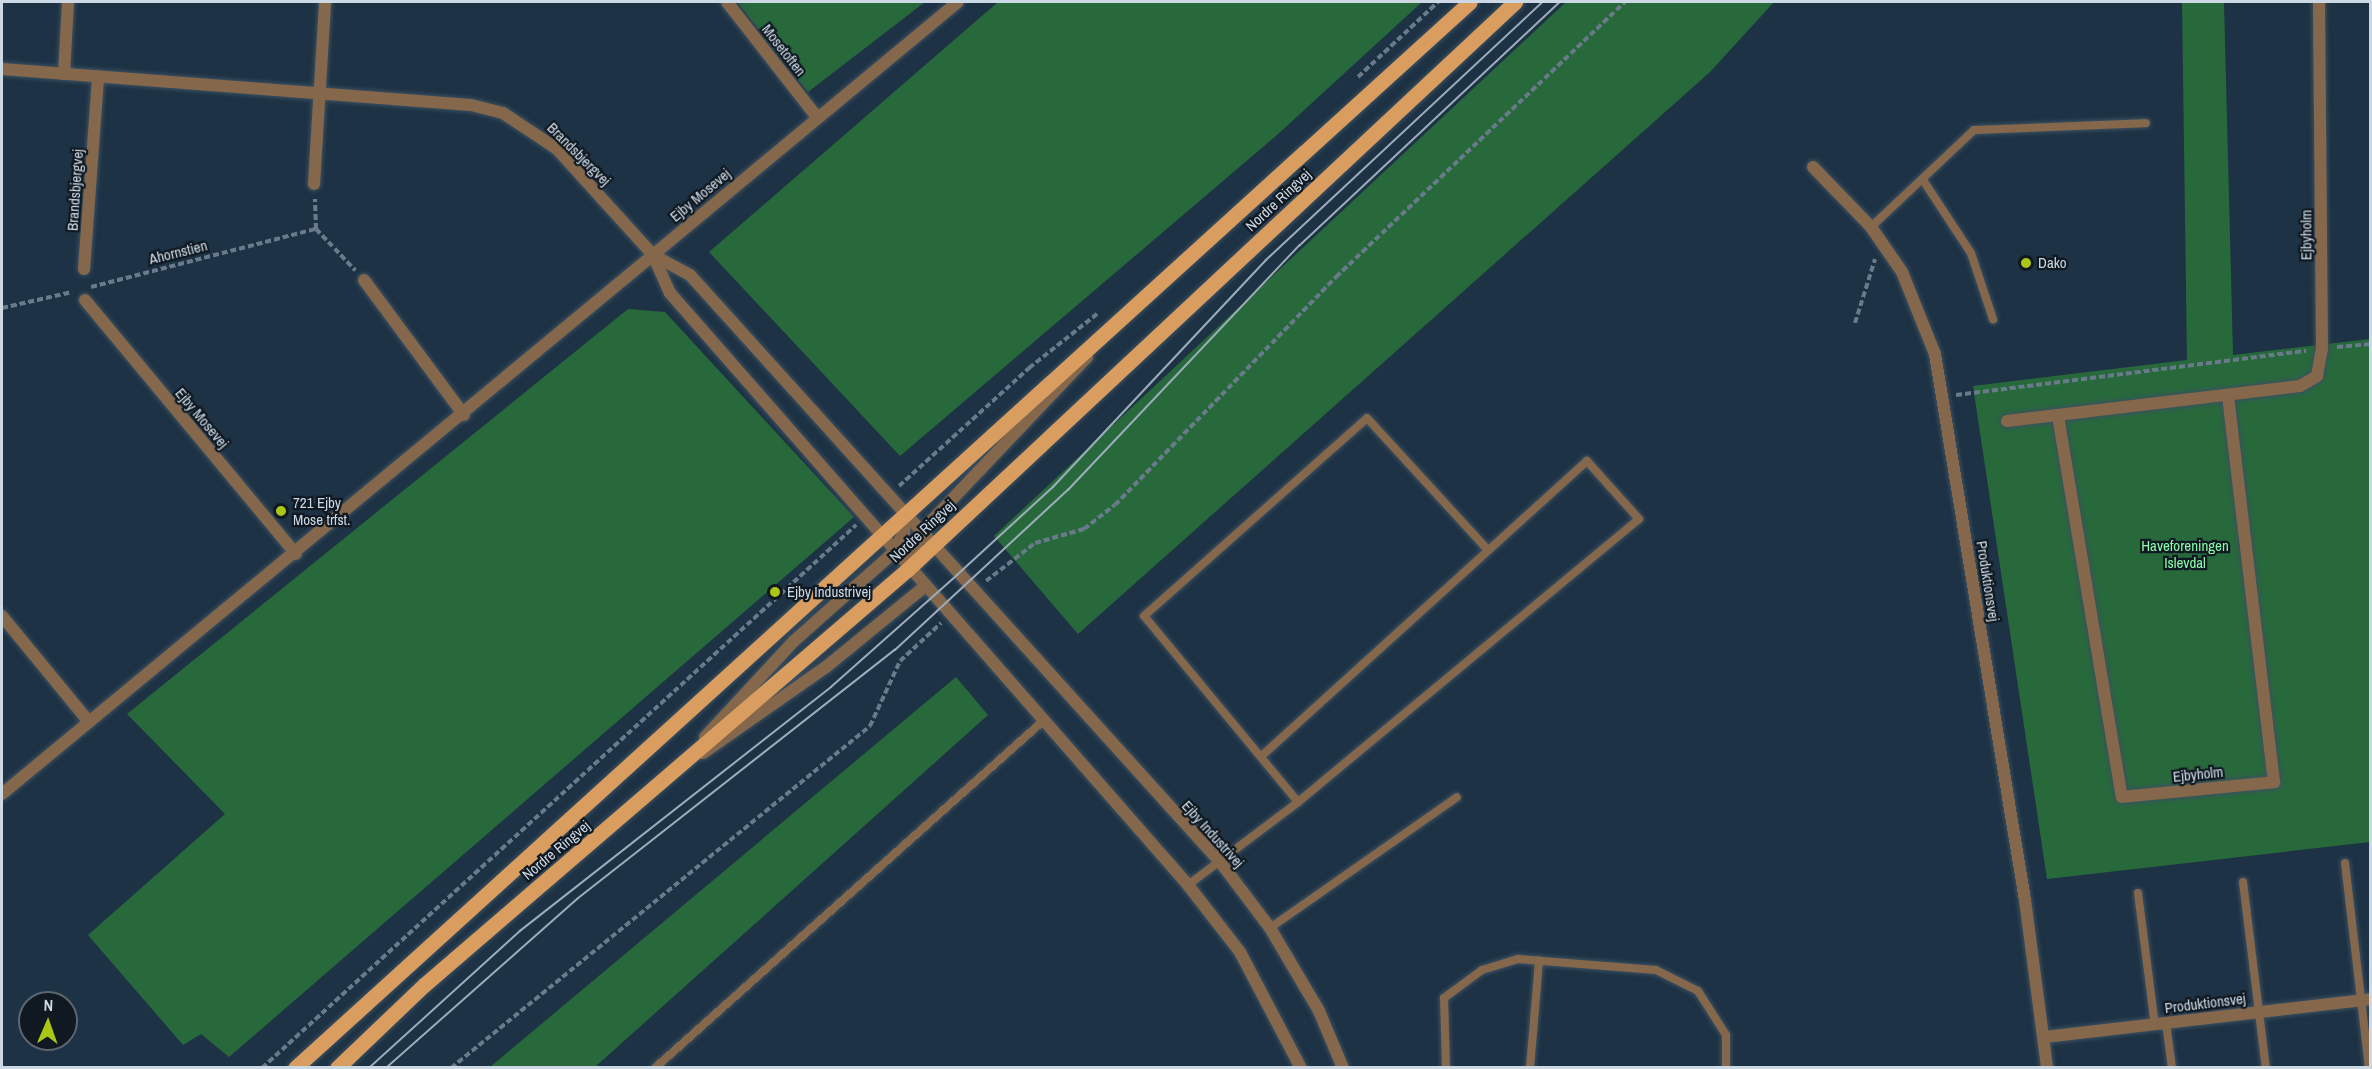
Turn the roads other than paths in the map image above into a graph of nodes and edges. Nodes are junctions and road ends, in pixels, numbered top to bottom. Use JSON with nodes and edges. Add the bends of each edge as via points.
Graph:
{"nodes":[{"id":1,"x":68,"y":2,"type":"edge"},
{"id":2,"x":325,"y":2,"type":"edge"},
{"id":3,"x":727,"y":2,"type":"edge"},
{"id":4,"x":957,"y":2,"type":"edge"},
{"id":5,"x":1470,"y":2,"type":"edge"},
{"id":6,"x":1515,"y":2,"type":"edge"},
{"id":7,"x":2319,"y":2,"type":"edge"},
{"id":8,"x":2,"y":69,"type":"edge"},
{"id":9,"x":64,"y":74,"type":"junction"},
{"id":10,"x":98,"y":77,"type":"junction"},
{"id":11,"x":320,"y":94,"type":"junction"},
{"id":12,"x":817,"y":117,"type":"junction"},
{"id":13,"x":2146,"y":123,"type":"dead end"},
{"id":14,"x":1813,"y":167,"type":"dead end"},
{"id":15,"x":1923,"y":180,"type":"junction"},
{"id":16,"x":314,"y":184,"type":"road end"},
{"id":17,"x":1871,"y":227,"type":"junction"},
{"id":18,"x":653,"y":255,"type":"junction"},
{"id":19,"x":84,"y":270,"type":"dead end"},
{"id":20,"x":364,"y":280,"type":"road end"},
{"id":21,"x":86,"y":294,"type":"road end"},
{"id":22,"x":1122,"y":318,"type":"junction"},
{"id":23,"x":1993,"y":319,"type":"dead end"},
{"id":24,"x":2229,"y":396,"type":"junction"},
{"id":25,"x":464,"y":414,"type":"junction"},
{"id":26,"x":2058,"y":416,"type":"junction"},
{"id":27,"x":2007,"y":421,"type":"dead end"},
{"id":28,"x":906,"y":512,"type":"junction"},
{"id":29,"x":878,"y":536,"type":"junction"},
{"id":30,"x":927,"y":537,"type":"junction"},
{"id":31,"x":1488,"y":550,"type":"junction"},
{"id":32,"x":893,"y":552,"type":"junction"},
{"id":33,"x":296,"y":554,"type":"junction"},
{"id":34,"x":908,"y":569,"type":"junction"},
{"id":35,"x":924,"y":587,"type":"junction"},
{"id":36,"x":2,"y":616,"type":"edge"},
{"id":37,"x":1042,"y":721,"type":"junction"},
{"id":38,"x":89,"y":722,"type":"junction"},
{"id":39,"x":1262,"y":756,"type":"junction"},
{"id":40,"x":678,"y":770,"type":"junction"},
{"id":41,"x":2,"y":794,"type":"edge"},
{"id":42,"x":1457,"y":796,"type":"dead end"},
{"id":43,"x":1298,"y":802,"type":"junction"},
{"id":44,"x":1221,"y":863,"type":"junction"},
{"id":45,"x":2345,"y":863,"type":"dead end"},
{"id":46,"x":2243,"y":882,"type":"dead end"},
{"id":47,"x":1188,"y":885,"type":"junction"},
{"id":48,"x":2138,"y":893,"type":"dead end"},
{"id":49,"x":1270,"y":928,"type":"junction"},
{"id":50,"x":1539,"y":960,"type":"junction"},
{"id":51,"x":2366,"y":1000,"type":"edge"},
{"id":52,"x":2259,"y":1012,"type":"junction"},
{"id":53,"x":2160,"y":1024,"type":"junction"},
{"id":54,"x":2044,"y":1037,"type":"junction"},
{"id":55,"x":295,"y":1068,"type":"edge"},
{"id":56,"x":337,"y":1068,"type":"edge"},
{"id":57,"x":655,"y":1068,"type":"edge"},
{"id":58,"x":1301,"y":1068,"type":"edge"},
{"id":59,"x":1343,"y":1068,"type":"edge"},
{"id":60,"x":1446,"y":1068,"type":"edge"},
{"id":61,"x":1530,"y":1068,"type":"edge"},
{"id":62,"x":1726,"y":1068,"type":"edge"},
{"id":63,"x":2047,"y":1068,"type":"edge"},
{"id":64,"x":2172,"y":1068,"type":"edge"},
{"id":65,"x":2266,"y":1068,"type":"edge"},
{"id":66,"x":2369,"y":1068,"type":"edge"}],
"edges":[{"from":1,"to":9,"type":"street"},
{"from":2,"to":11,"type":"street"},
{"from":3,"to":12,"type":"street","name":"Mosetoften"},
{"from":4,"to":12,"type":"street","name":"Ejby Mosevej"},
{"from":5,"to":22,"type":"main road","name":"Nordre Ringvej"},
{"from":6,"to":30,"type":"main road","name":"Nordre Ringvej"},
{"from":7,"to":24,"type":"street","name":"Ejbyholm","via":[[2322,349],[2317,376],[2300,386]]},
{"from":8,"to":9,"type":"street","name":"Brandsbjergvej"},
{"from":9,"to":10,"type":"street","name":"Brandsbjergvej"},
{"from":10,"to":11,"type":"street","name":"Brandsbjergvej"},
{"from":10,"to":19,"type":"street","name":"Brandsbjergvej"},
{"from":11,"to":16,"type":"street"},
{"from":11,"to":18,"type":"street","name":"Brandsbjergvej","via":[[471,105],[503,113],[557,149]]},
{"from":12,"to":18,"type":"street","name":"Ejby Mosevej"},
{"from":13,"to":15,"type":"lane","via":[[1974,129]]},
{"from":14,"to":17,"type":"street","name":"Produktionsvej"},
{"from":15,"to":17,"type":"lane"},
{"from":15,"to":23,"type":"lane","via":[[1971,254]]},
{"from":17,"to":54,"type":"street","name":"Produktionsvej","via":[[1922,315],[1944,397]]},
{"from":18,"to":25,"type":"street","name":"Ejby Mosevej"},
{"from":18,"to":28,"type":"street","name":"Brandsbjergvej","via":[[690,275]]},
{"from":18,"to":29,"type":"street","name":"Brandsbjergvej","via":[[670,293],[866,516]]},
{"from":20,"to":25,"type":"street"},
{"from":21,"to":33,"type":"street","name":"Ejby Mosevej"},
{"from":22,"to":28,"type":"main road","name":"Nordre Ringvej"},
{"from":22,"to":30,"type":"street"},
{"from":24,"to":26,"type":"street","name":"Ejbyholm"},
{"from":24,"to":26,"type":"street","name":"Ejbyholm","via":[[2274,782],[2122,797]]},
{"from":25,"to":33,"type":"street","name":"Ejby Mosevej"},
{"from":26,"to":27,"type":"street","name":"Ejbyholm"},
{"from":28,"to":29,"type":"main road","name":"Nordre Ringvej"},
{"from":28,"to":30,"type":"street","name":"Ejby Industrivej"},
{"from":28,"to":32,"type":"street","via":[[904,532]]},
{"from":29,"to":32,"type":"street"},
{"from":29,"to":55,"type":"main road","name":"Nordre Ringvej"},
{"from":30,"to":34,"type":"main road","name":"Nordre Ringvej"},
{"from":30,"to":44,"type":"street","name":"Ejby Industrivej","via":[[973,594]]},
{"from":31,"to":39,"type":"lane"},
{"from":31,"to":39,"type":"lane","via":[[1367,418],[1144,616]]},
{"from":31,"to":43,"type":"lane","via":[[1587,461],[1639,519]]},
{"from":32,"to":34,"type":"street"},
{"from":32,"to":40,"type":"street","via":[[779,656]]},
{"from":33,"to":38,"type":"street","name":"Ejby Mosevej"},
{"from":34,"to":35,"type":"street"},
{"from":34,"to":40,"type":"main road","name":"Nordre Ringvej"},
{"from":35,"to":37,"type":"street"},
{"from":35,"to":40,"type":"street","via":[[826,667]]},
{"from":36,"to":38,"type":"street"},
{"from":37,"to":47,"type":"street"},
{"from":37,"to":57,"type":"lane"},
{"from":38,"to":41,"type":"street","name":"Ejby Mosevej"},
{"from":39,"to":43,"type":"lane"},
{"from":40,"to":56,"type":"main road","name":"Nordre Ringvej","via":[[424,985]]},
{"from":42,"to":49,"type":"lane"},
{"from":43,"to":44,"type":"lane"},
{"from":44,"to":47,"type":"lane"},
{"from":44,"to":49,"type":"street","name":"Ejby Industrivej"},
{"from":45,"to":51,"type":"lane"},
{"from":46,"to":52,"type":"lane"},
{"from":47,"to":58,"type":"street","via":[[1240,952]]},
{"from":48,"to":53,"type":"lane"},
{"from":49,"to":59,"type":"street","name":"Ejby Industrivej","via":[[1319,1011]]},
{"from":50,"to":60,"type":"lane","via":[[1518,958],[1482,970],[1444,998]]},
{"from":50,"to":61,"type":"lane"},
{"from":50,"to":62,"type":"lane","via":[[1656,970],[1698,991],[1726,1035]]},
{"from":51,"to":52,"type":"street","name":"Produktionsvej"},
{"from":51,"to":66,"type":"lane"},
{"from":52,"to":53,"type":"street","name":"Produktionsvej"},
{"from":52,"to":65,"type":"lane"},
{"from":53,"to":54,"type":"street","name":"Produktionsvej"},
{"from":53,"to":64,"type":"lane"},
{"from":54,"to":63,"type":"street","name":"Produktionsvej"}]}
